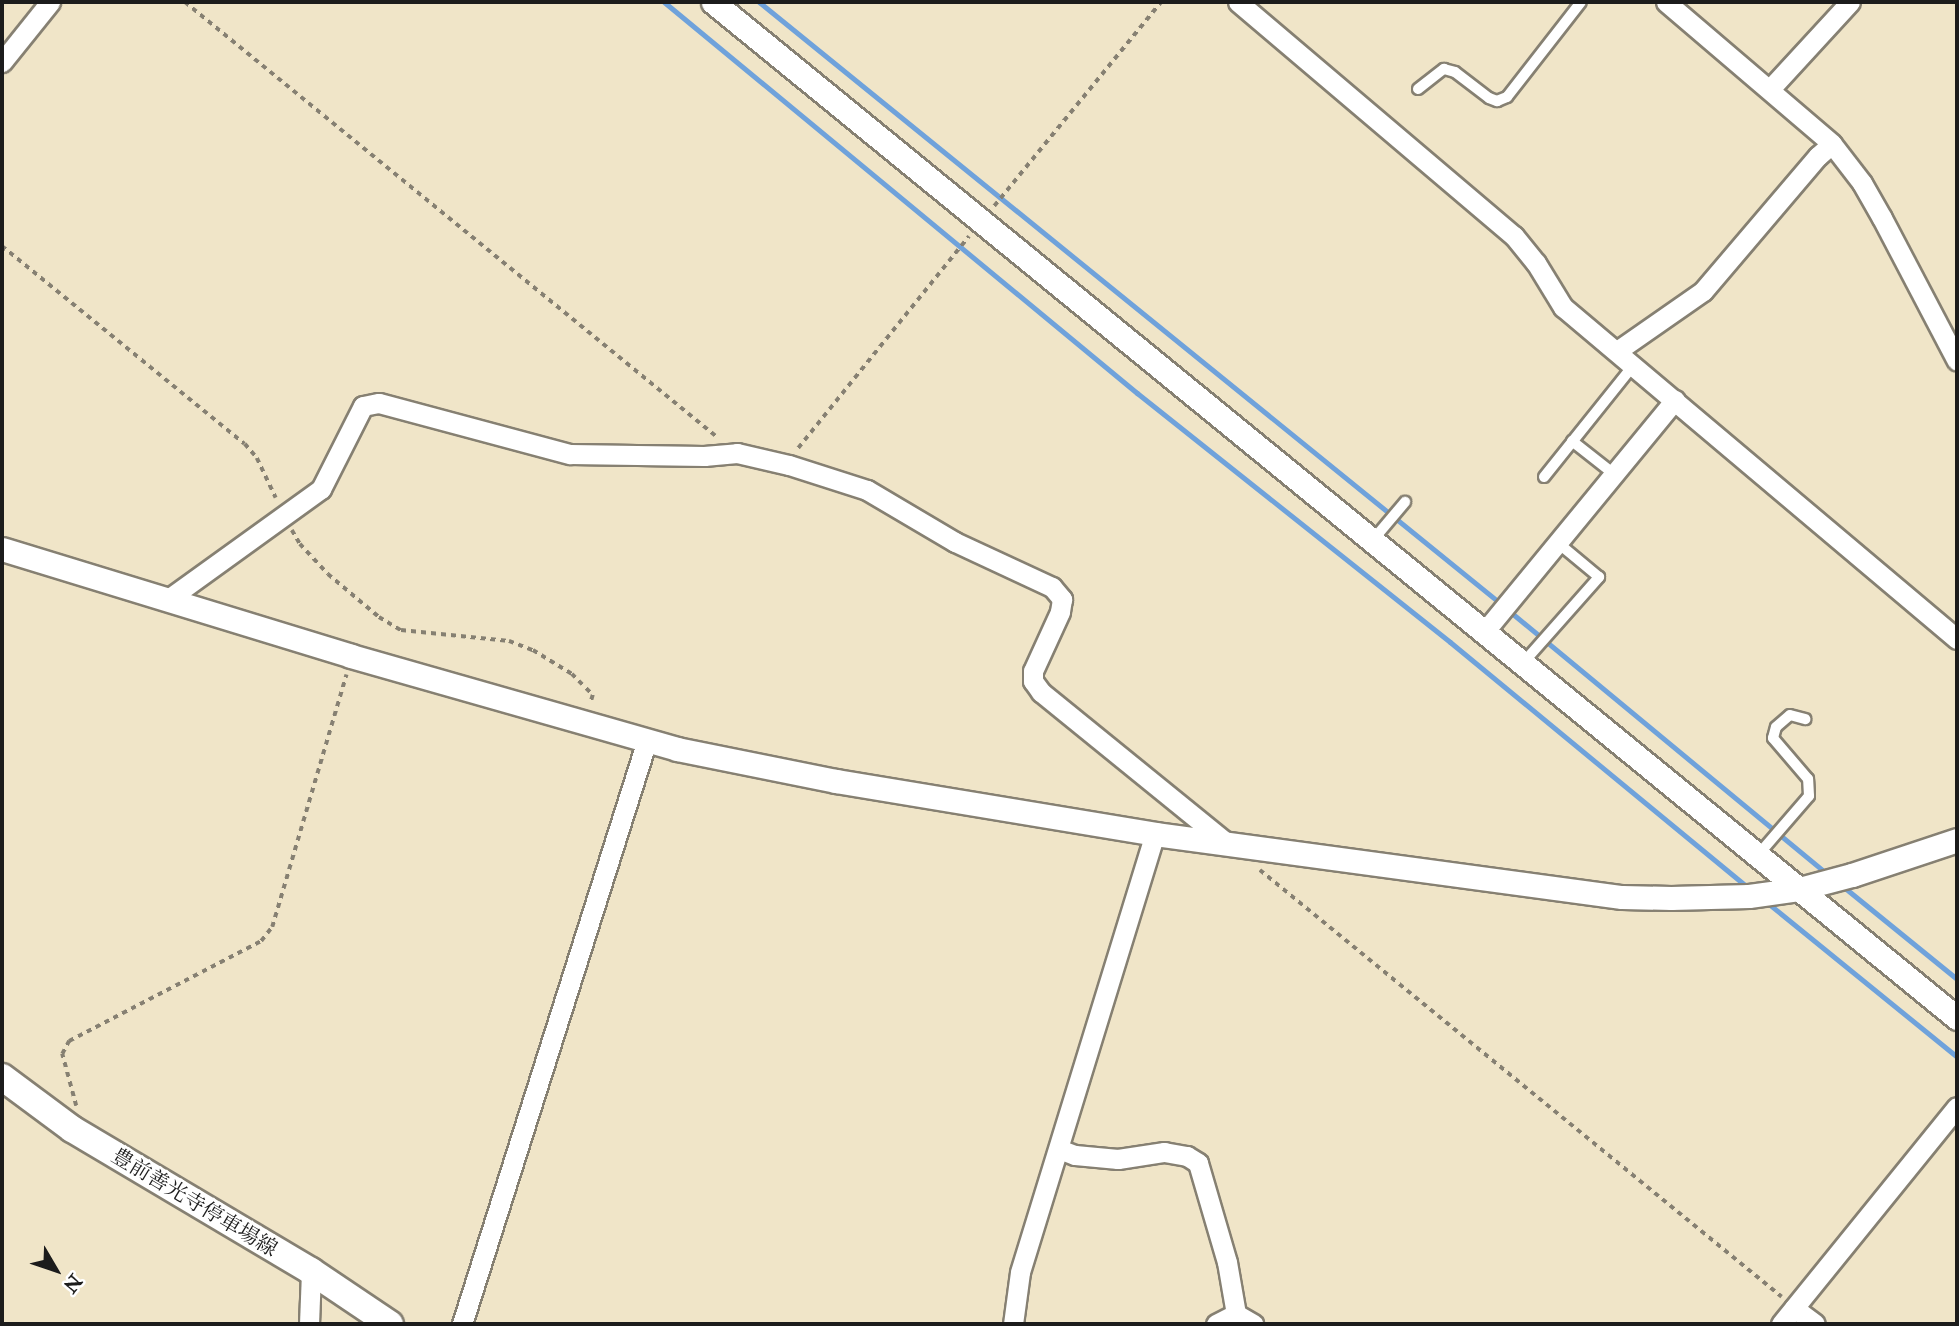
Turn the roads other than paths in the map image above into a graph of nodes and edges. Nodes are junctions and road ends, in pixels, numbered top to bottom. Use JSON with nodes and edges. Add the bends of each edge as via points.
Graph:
{"nodes":[{"id":1,"x":50,"y":2,"type":"edge"},
{"id":2,"x":713,"y":2,"type":"edge"},
{"id":3,"x":1238,"y":2,"type":"edge"},
{"id":4,"x":1581,"y":2,"type":"edge"},
{"id":5,"x":1666,"y":2,"type":"edge"},
{"id":6,"x":1850,"y":2,"type":"edge"},
{"id":7,"x":2,"y":62,"type":"edge"},
{"id":8,"x":1418,"y":89,"type":"dead end"},
{"id":9,"x":1770,"y":89,"type":"junction"},
{"id":10,"x":1832,"y":144,"type":"junction"},
{"id":11,"x":1617,"y":351,"type":"junction"},
{"id":12,"x":1955,"y":351,"type":"edge"},
{"id":13,"x":1633,"y":366,"type":"junction"},
{"id":14,"x":1675,"y":400,"type":"junction"},
{"id":15,"x":1572,"y":440,"type":"junction"},
{"id":16,"x":1614,"y":474,"type":"junction"},
{"id":17,"x":1544,"y":477,"type":"dead end"},
{"id":18,"x":1404,"y":503,"type":"dead end"},
{"id":19,"x":1380,"y":531,"type":"junction"},
{"id":20,"x":1558,"y":543,"type":"junction"},
{"id":21,"x":2,"y":549,"type":"edge"},
{"id":22,"x":167,"y":600,"type":"junction"},
{"id":23,"x":1498,"y":615,"type":"junction"},
{"id":24,"x":1957,"y":639,"type":"edge"},
{"id":25,"x":1524,"y":663,"type":"junction"},
{"id":26,"x":1805,"y":719,"type":"dead end"},
{"id":27,"x":647,"y":740,"type":"junction"},
{"id":28,"x":1155,"y":834,"type":"junction"},
{"id":29,"x":1957,"y":841,"type":"edge"},
{"id":30,"x":1227,"y":843,"type":"junction"},
{"id":31,"x":1765,"y":847,"type":"junction"},
{"id":32,"x":1799,"y":889,"type":"junction"},
{"id":33,"x":1957,"y":1018,"type":"edge"},
{"id":34,"x":2,"y":1077,"type":"edge"},
{"id":35,"x":1957,"y":1107,"type":"edge"},
{"id":36,"x":1059,"y":1149,"type":"junction"},
{"id":37,"x":311,"y":1271,"type":"junction"},
{"id":38,"x":1794,"y":1308,"type":"junction"},
{"id":39,"x":1244,"y":1319,"type":"edge"},
{"id":40,"x":309,"y":1324,"type":"edge"},
{"id":41,"x":390,"y":1324,"type":"edge"},
{"id":42,"x":462,"y":1324,"type":"edge"},
{"id":43,"x":1013,"y":1324,"type":"edge"},
{"id":44,"x":1216,"y":1324,"type":"edge"},
{"id":45,"x":1781,"y":1324,"type":"edge"},
{"id":46,"x":1815,"y":1324,"type":"edge"}],
"edges":[{"from":1,"to":7,"type":"street"},
{"from":2,"to":19,"type":"street"},
{"from":3,"to":11,"type":"street","via":[[1514,236],[1563,307]]},
{"from":4,"to":8,"type":"lane","via":[[1507,97],[1489,98],[1444,69]]},
{"from":5,"to":9,"type":"street"},
{"from":6,"to":9,"type":"street"},
{"from":9,"to":10,"type":"street"},
{"from":10,"to":11,"type":"street","via":[[1703,291]]},
{"from":10,"to":12,"type":"street","via":[[1862,183]]},
{"from":11,"to":13,"type":"street"},
{"from":13,"to":14,"type":"street"},
{"from":13,"to":15,"type":"lane"},
{"from":14,"to":16,"type":"street"},
{"from":14,"to":24,"type":"street"},
{"from":15,"to":16,"type":"lane"},
{"from":15,"to":17,"type":"lane"},
{"from":16,"to":20,"type":"street"},
{"from":18,"to":19,"type":"lane"},
{"from":19,"to":23,"type":"street"},
{"from":20,"to":23,"type":"street"},
{"from":20,"to":25,"type":"lane","via":[[1599,577]]},
{"from":21,"to":22,"type":"street"},
{"from":22,"to":27,"type":"street"},
{"from":22,"to":30,"type":"street","via":[[321,489],[363,406],[379,403],[570,454],[737,453],[867,490],[955,542],[1052,587],[1062,599],[1060,612],[1033,671],[1033,681]]},
{"from":23,"to":25,"type":"street"},
{"from":25,"to":31,"type":"street"},
{"from":26,"to":31,"type":"lane","via":[[1790,715],[1776,727],[1773,738],[1808,779],[1810,791]]},
{"from":27,"to":28,"type":"street","via":[[836,781]]},
{"from":27,"to":42,"type":"street"},
{"from":28,"to":30,"type":"street"},
{"from":28,"to":36,"type":"street"},
{"from":29,"to":32,"type":"street"},
{"from":30,"to":32,"type":"street","via":[[1622,898],[1759,895]]},
{"from":31,"to":32,"type":"street"},
{"from":32,"to":33,"type":"street"},
{"from":34,"to":37,"type":"main road","name":"豊前善光寺停車場線","via":[[72,1129]]},
{"from":35,"to":38,"type":"street"},
{"from":36,"to":39,"type":"street","via":[[1118,1159],[1164,1152],[1198,1163]]},
{"from":36,"to":43,"type":"street","via":[[1020,1272]]},
{"from":37,"to":40,"type":"street"},
{"from":37,"to":41,"type":"main road","name":"豊前善光寺停車場線"},
{"from":38,"to":45,"type":"street"},
{"from":38,"to":46,"type":"street"},
{"from":39,"to":44,"type":"street"}]}
